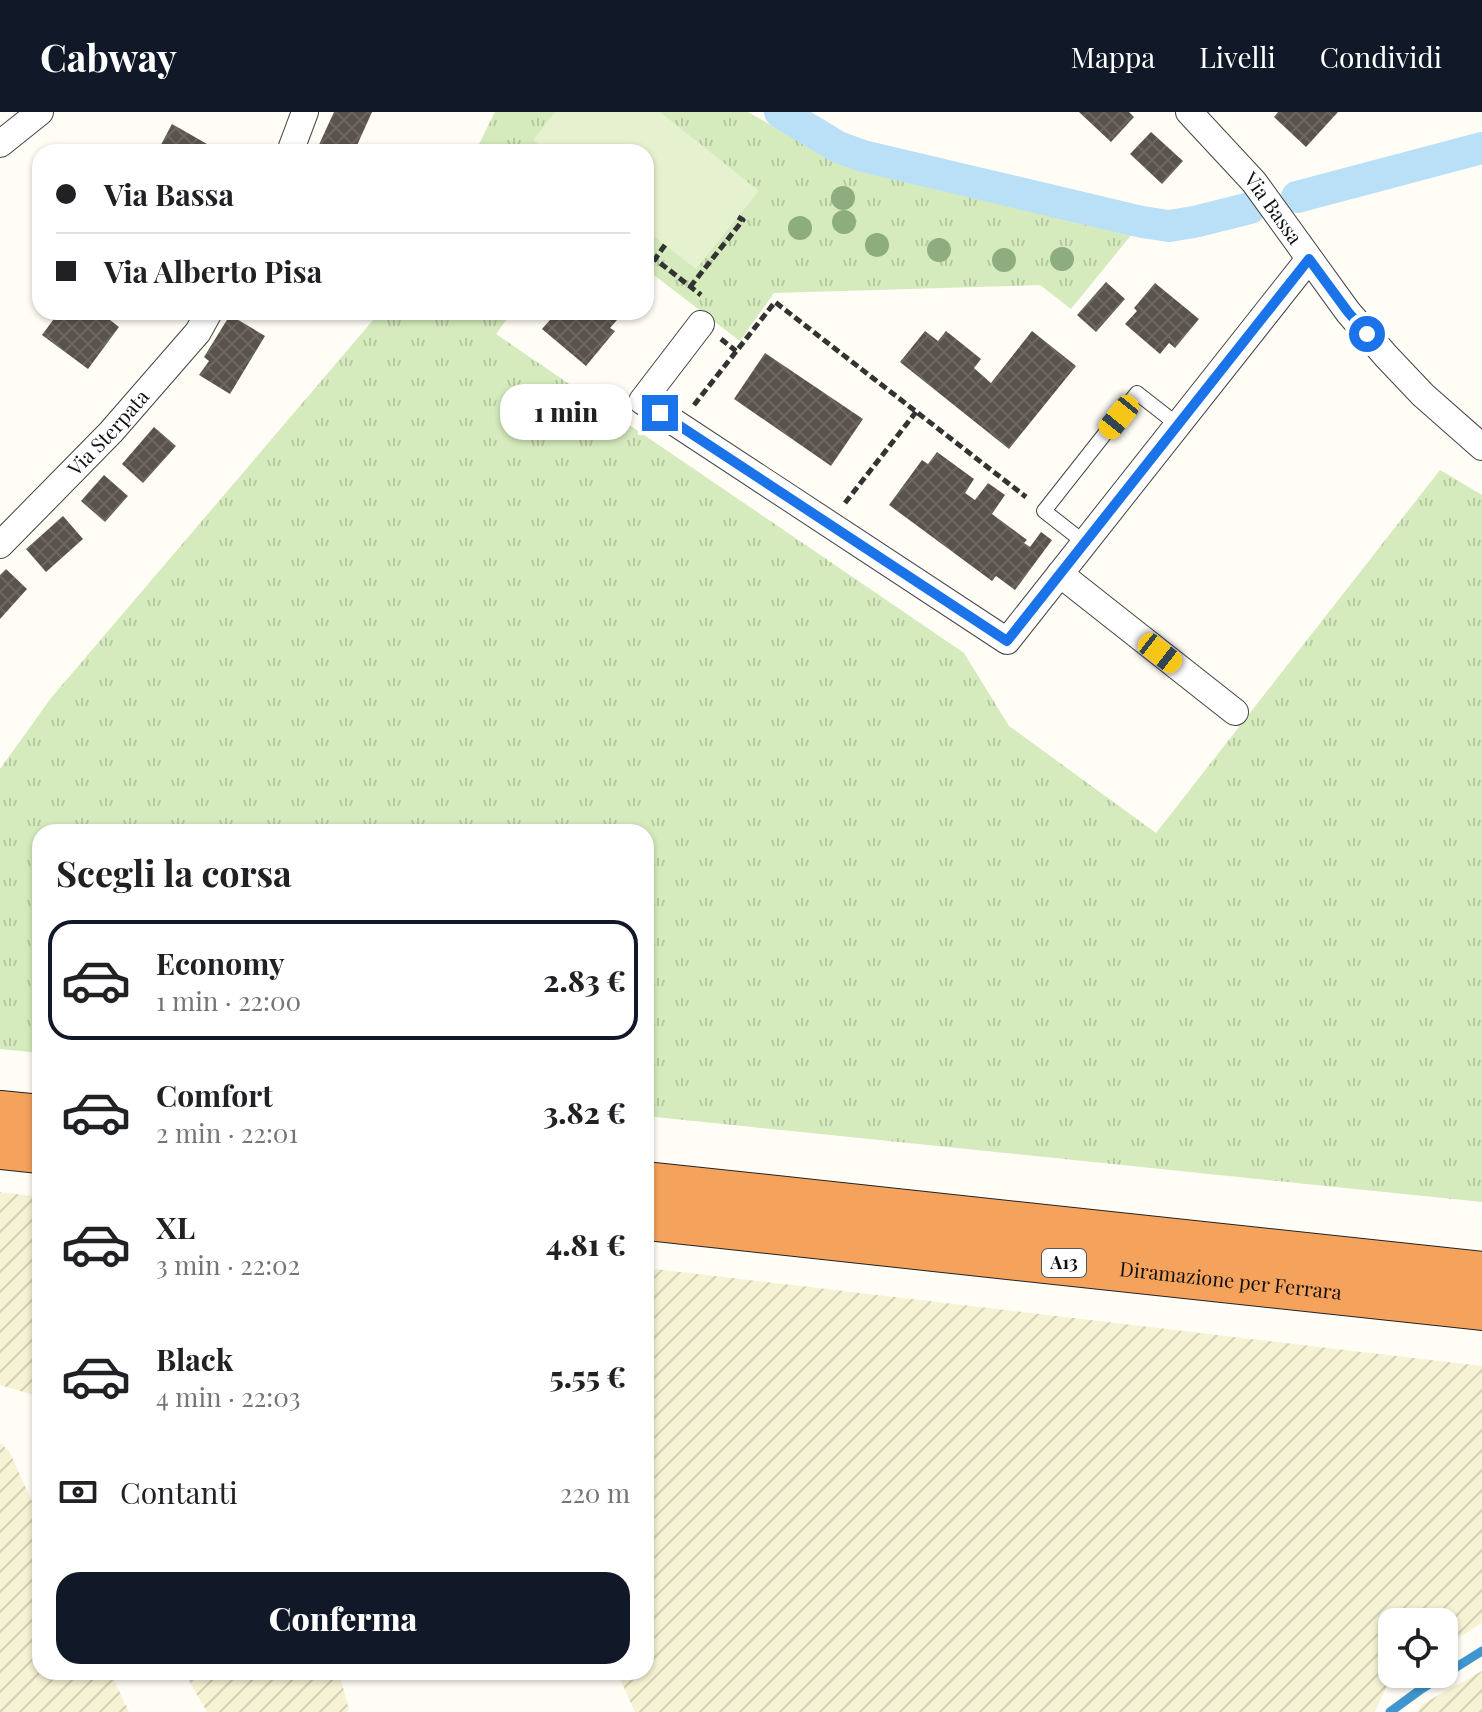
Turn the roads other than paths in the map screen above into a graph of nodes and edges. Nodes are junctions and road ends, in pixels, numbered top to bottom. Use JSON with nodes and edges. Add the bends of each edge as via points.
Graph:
{"nodes":[{"id":1,"x":40,"y":112,"type":"edge"},
{"id":2,"x":305,"y":112,"type":"edge"},
{"id":3,"x":1189,"y":112,"type":"edge"},
{"id":4,"x":0,"y":144,"type":"edge"},
{"id":5,"x":293,"y":144,"type":"edge"},
{"id":6,"x":1309,"y":259,"type":"junction"},
{"id":7,"x":205,"y":320,"type":"edge"},
{"id":8,"x":701,"y":324,"type":"dead end"},
{"id":9,"x":1178,"y":425,"type":"junction"},
{"id":10,"x":1482,"y":447,"type":"edge"},
{"id":11,"x":1085,"y":543,"type":"junction"},
{"id":12,"x":0,"y":545,"type":"edge"},
{"id":13,"x":1060,"y":574,"type":"junction"},
{"id":14,"x":1235,"y":712,"type":"dead end"},
{"id":15,"x":0,"y":1113,"type":"edge"},
{"id":16,"x":32,"y":1116,"type":"edge"},
{"id":17,"x":0,"y":1147,"type":"edge"},
{"id":18,"x":32,"y":1150,"type":"edge"},
{"id":19,"x":654,"y":1185,"type":"edge"},
{"id":20,"x":654,"y":1219,"type":"edge"},
{"id":21,"x":1482,"y":1274,"type":"edge"},
{"id":22,"x":1482,"y":1308,"type":"edge"}],
"edges":[{"from":1,"to":4,"type":"street"},
{"from":2,"to":5,"type":"street"},
{"from":3,"to":6,"type":"street","name":"Via Bassa","via":[[1254,182]]},
{"from":6,"to":9,"type":"street"},
{"from":6,"to":10,"type":"street","name":"Via Bassa","via":[[1386,356]]},
{"from":7,"to":12,"type":"street","name":"Via Sterpata","via":[[111,432]]},
{"from":8,"to":13,"type":"street","via":[[642,401],[1007,641]]},
{"from":9,"to":11,"type":"street"},
{"from":9,"to":11,"type":"lane","via":[[1137,393],[1044,511]]},
{"from":11,"to":13,"type":"street"},
{"from":13,"to":14,"type":"street"},
{"from":15,"to":16,"type":"highway"},
{"from":17,"to":18,"type":"highway"},
{"from":19,"to":21,"type":"highway","name":"Diramazione per Ferrara","number":"A13"},
{"from":20,"to":22,"type":"highway","name":"Diramazione per Ferrara","number":"A13"}]}
